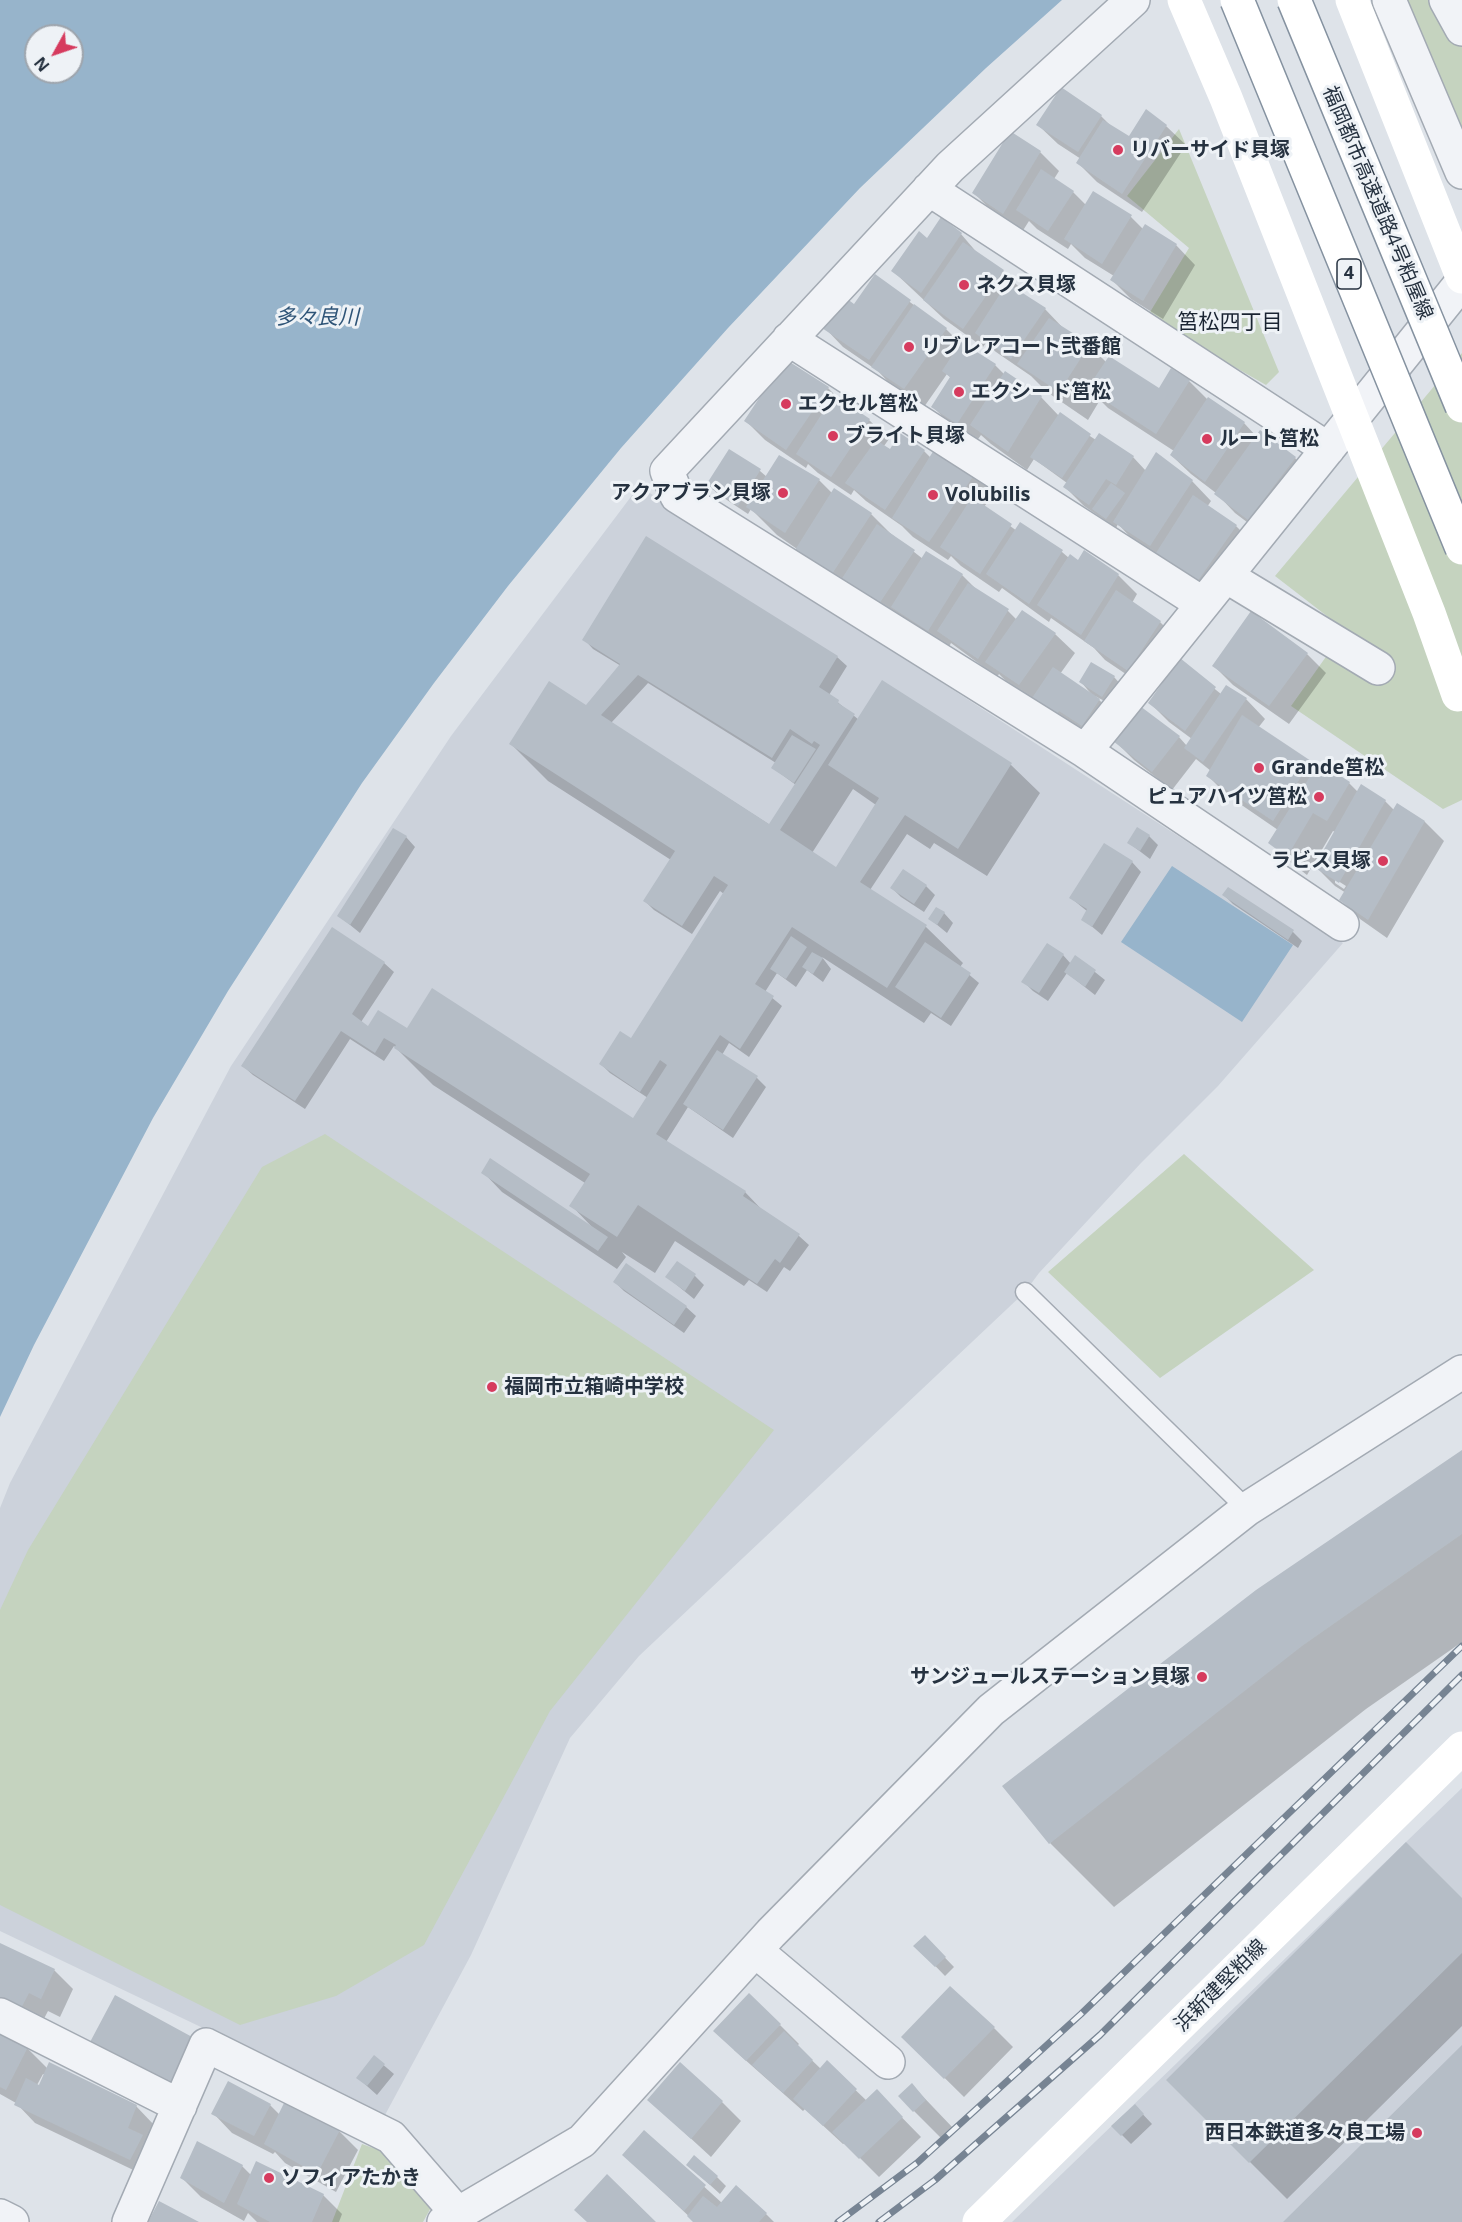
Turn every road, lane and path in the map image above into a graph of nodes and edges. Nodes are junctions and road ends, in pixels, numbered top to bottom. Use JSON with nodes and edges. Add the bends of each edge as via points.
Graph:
{"nodes":[{"id":1,"x":1133,"y":0,"type":"edge"},
{"id":2,"x":1184,"y":0,"type":"edge"},
{"id":3,"x":1237,"y":0,"type":"edge"},
{"id":4,"x":1294,"y":0,"type":"edge"},
{"id":5,"x":1352,"y":0,"type":"edge"},
{"id":6,"x":1389,"y":0,"type":"edge"},
{"id":7,"x":1446,"y":0,"type":"edge"},
{"id":8,"x":1462,"y":29,"type":"edge"},
{"id":9,"x":1462,"y":171,"type":"edge"},
{"id":10,"x":929,"y":189,"type":"junction"},
{"id":11,"x":1462,"y":277,"type":"edge"},
{"id":12,"x":1462,"y":282,"type":"edge"},
{"id":13,"x":789,"y":339,"type":"junction"},
{"id":14,"x":1462,"y":406,"type":"edge"},
{"id":15,"x":1328,"y":449,"type":"junction"},
{"id":16,"x":1462,"y":549,"type":"edge"},
{"id":17,"x":1226,"y":576,"type":"junction"},
{"id":18,"x":1203,"y":604,"type":"junction"},
{"id":19,"x":1378,"y":668,"type":"dead end"},
{"id":20,"x":1461,"y":704,"type":"edge"},
{"id":21,"x":1085,"y":751,"type":"junction"},
{"id":22,"x":1342,"y":924,"type":"dead end"},
{"id":23,"x":1025,"y":1292,"type":"dead end"},
{"id":24,"x":1462,"y":1372,"type":"edge"},
{"id":25,"x":1247,"y":1509,"type":"junction"},
{"id":26,"x":1462,"y":1748,"type":"edge"},
{"id":27,"x":756,"y":1951,"type":"junction"},
{"id":28,"x":0,"y":2015,"type":"edge"},
{"id":29,"x":888,"y":2062,"type":"dead end"},
{"id":30,"x":180,"y":2106,"type":"junction"},
{"id":31,"x":0,"y":2216,"type":"edge"},
{"id":32,"x":451,"y":2218,"type":"edge"},
{"id":33,"x":12,"y":2222,"type":"edge"},
{"id":34,"x":129,"y":2222,"type":"edge"},
{"id":35,"x":979,"y":2222,"type":"edge"}],
"edges":[{"from":1,"to":10,"type":"street"},
{"from":2,"to":20,"type":"main road","bridge":true,"via":[[1425,602]]},
{"from":3,"to":16,"type":"main road","number":"4","bridge":true},
{"from":4,"to":14,"type":"main road","name":"福岡都市高速道路4号粕屋線","bridge":true},
{"from":5,"to":11,"type":"main road"},
{"from":6,"to":9,"type":"street"},
{"from":7,"to":8,"type":"street"},
{"from":10,"to":13,"type":"street"},
{"from":10,"to":15,"type":"street"},
{"from":12,"to":15,"type":"street"},
{"from":13,"to":18,"type":"street"},
{"from":13,"to":21,"type":"street","via":[[667,471],[677,496]]},
{"from":15,"to":17,"type":"street"},
{"from":17,"to":18,"type":"street"},
{"from":17,"to":19,"type":"street"},
{"from":18,"to":21,"type":"street"},
{"from":21,"to":22,"type":"street"},
{"from":23,"to":25,"type":"lane"},
{"from":24,"to":25,"type":"street"},
{"from":25,"to":27,"type":"street","via":[[991,1710]]},
{"from":26,"to":35,"type":"main road","name":"浜新建堅粕線"},
{"from":27,"to":29,"type":"street"},
{"from":27,"to":32,"type":"street","via":[[582,2141]]},
{"from":28,"to":30,"type":"street"},
{"from":30,"to":32,"type":"street","via":[[206,2045],[391,2138]]},
{"from":30,"to":34,"type":"street"},
{"from":31,"to":33,"type":"street"}]}
